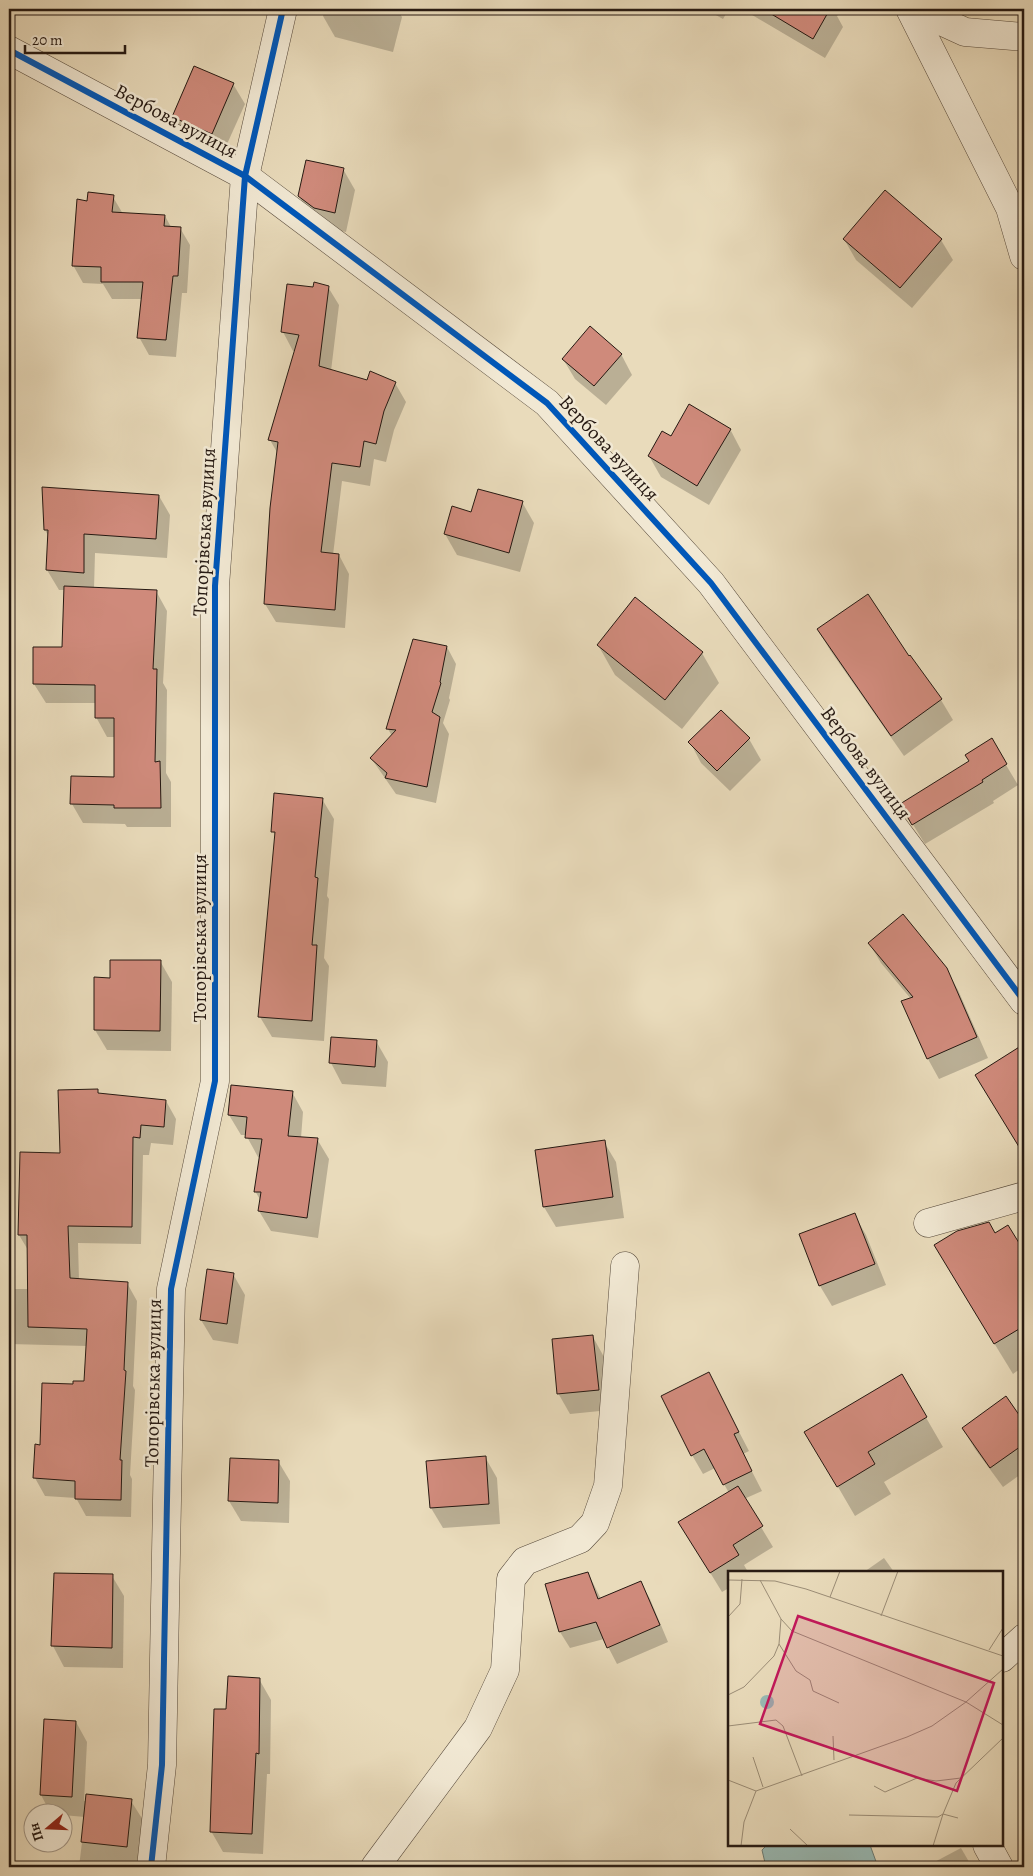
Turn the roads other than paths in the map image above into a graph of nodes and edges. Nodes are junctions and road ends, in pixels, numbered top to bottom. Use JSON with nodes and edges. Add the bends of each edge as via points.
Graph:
{"nodes":[{"id":1,"x":283,"y":9,"type":"edge"},
{"id":2,"x":910,"y":9,"type":"edge"},
{"id":3,"x":915,"y":9,"type":"edge"},
{"id":4,"x":1024,"y":37,"type":"edge"},
{"id":5,"x":9,"y":50,"type":"edge"},
{"id":6,"x":245,"y":176,"type":"junction"},
{"id":7,"x":1024,"y":256,"type":"edge"},
{"id":8,"x":1024,"y":1001,"type":"edge"},
{"id":9,"x":1024,"y":1196,"type":"edge"},
{"id":10,"x":928,"y":1223,"type":"dead end"},
{"id":11,"x":625,"y":1266,"type":"dead end"},
{"id":12,"x":1024,"y":1638,"type":"edge"},
{"id":13,"x":1003,"y":1657,"type":"edge"},
{"id":14,"x":988,"y":1846,"type":"edge"},
{"id":15,"x":151,"y":1867,"type":"edge"},
{"id":16,"x":375,"y":1867,"type":"edge"},
{"id":17,"x":999,"y":1867,"type":"edge"}],
"edges":[{"from":1,"to":6,"type":"street","name":"Топорівська вулиця"},
{"from":2,"to":7,"type":"street","via":[[1010,208]]},
{"from":3,"to":4,"type":"street","via":[[964,32]]},
{"from":5,"to":6,"type":"street","name":"Вербова вулиця"},
{"from":6,"to":8,"type":"street","name":"Вербова вулиця","via":[[547,403],[711,583]]},
{"from":6,"to":15,"type":"street","name":"Топорівська вулиця","via":[[215,586],[215,1081],[171,1289],[162,1765]]},
{"from":9,"to":10,"type":"street"},
{"from":11,"to":16,"type":"street","via":[[608,1486],[595,1523],[580,1539],[525,1561],[511,1580],[505,1670],[478,1728]]},
{"from":12,"to":13,"type":"street"},
{"from":14,"to":17,"type":"street"}]}
